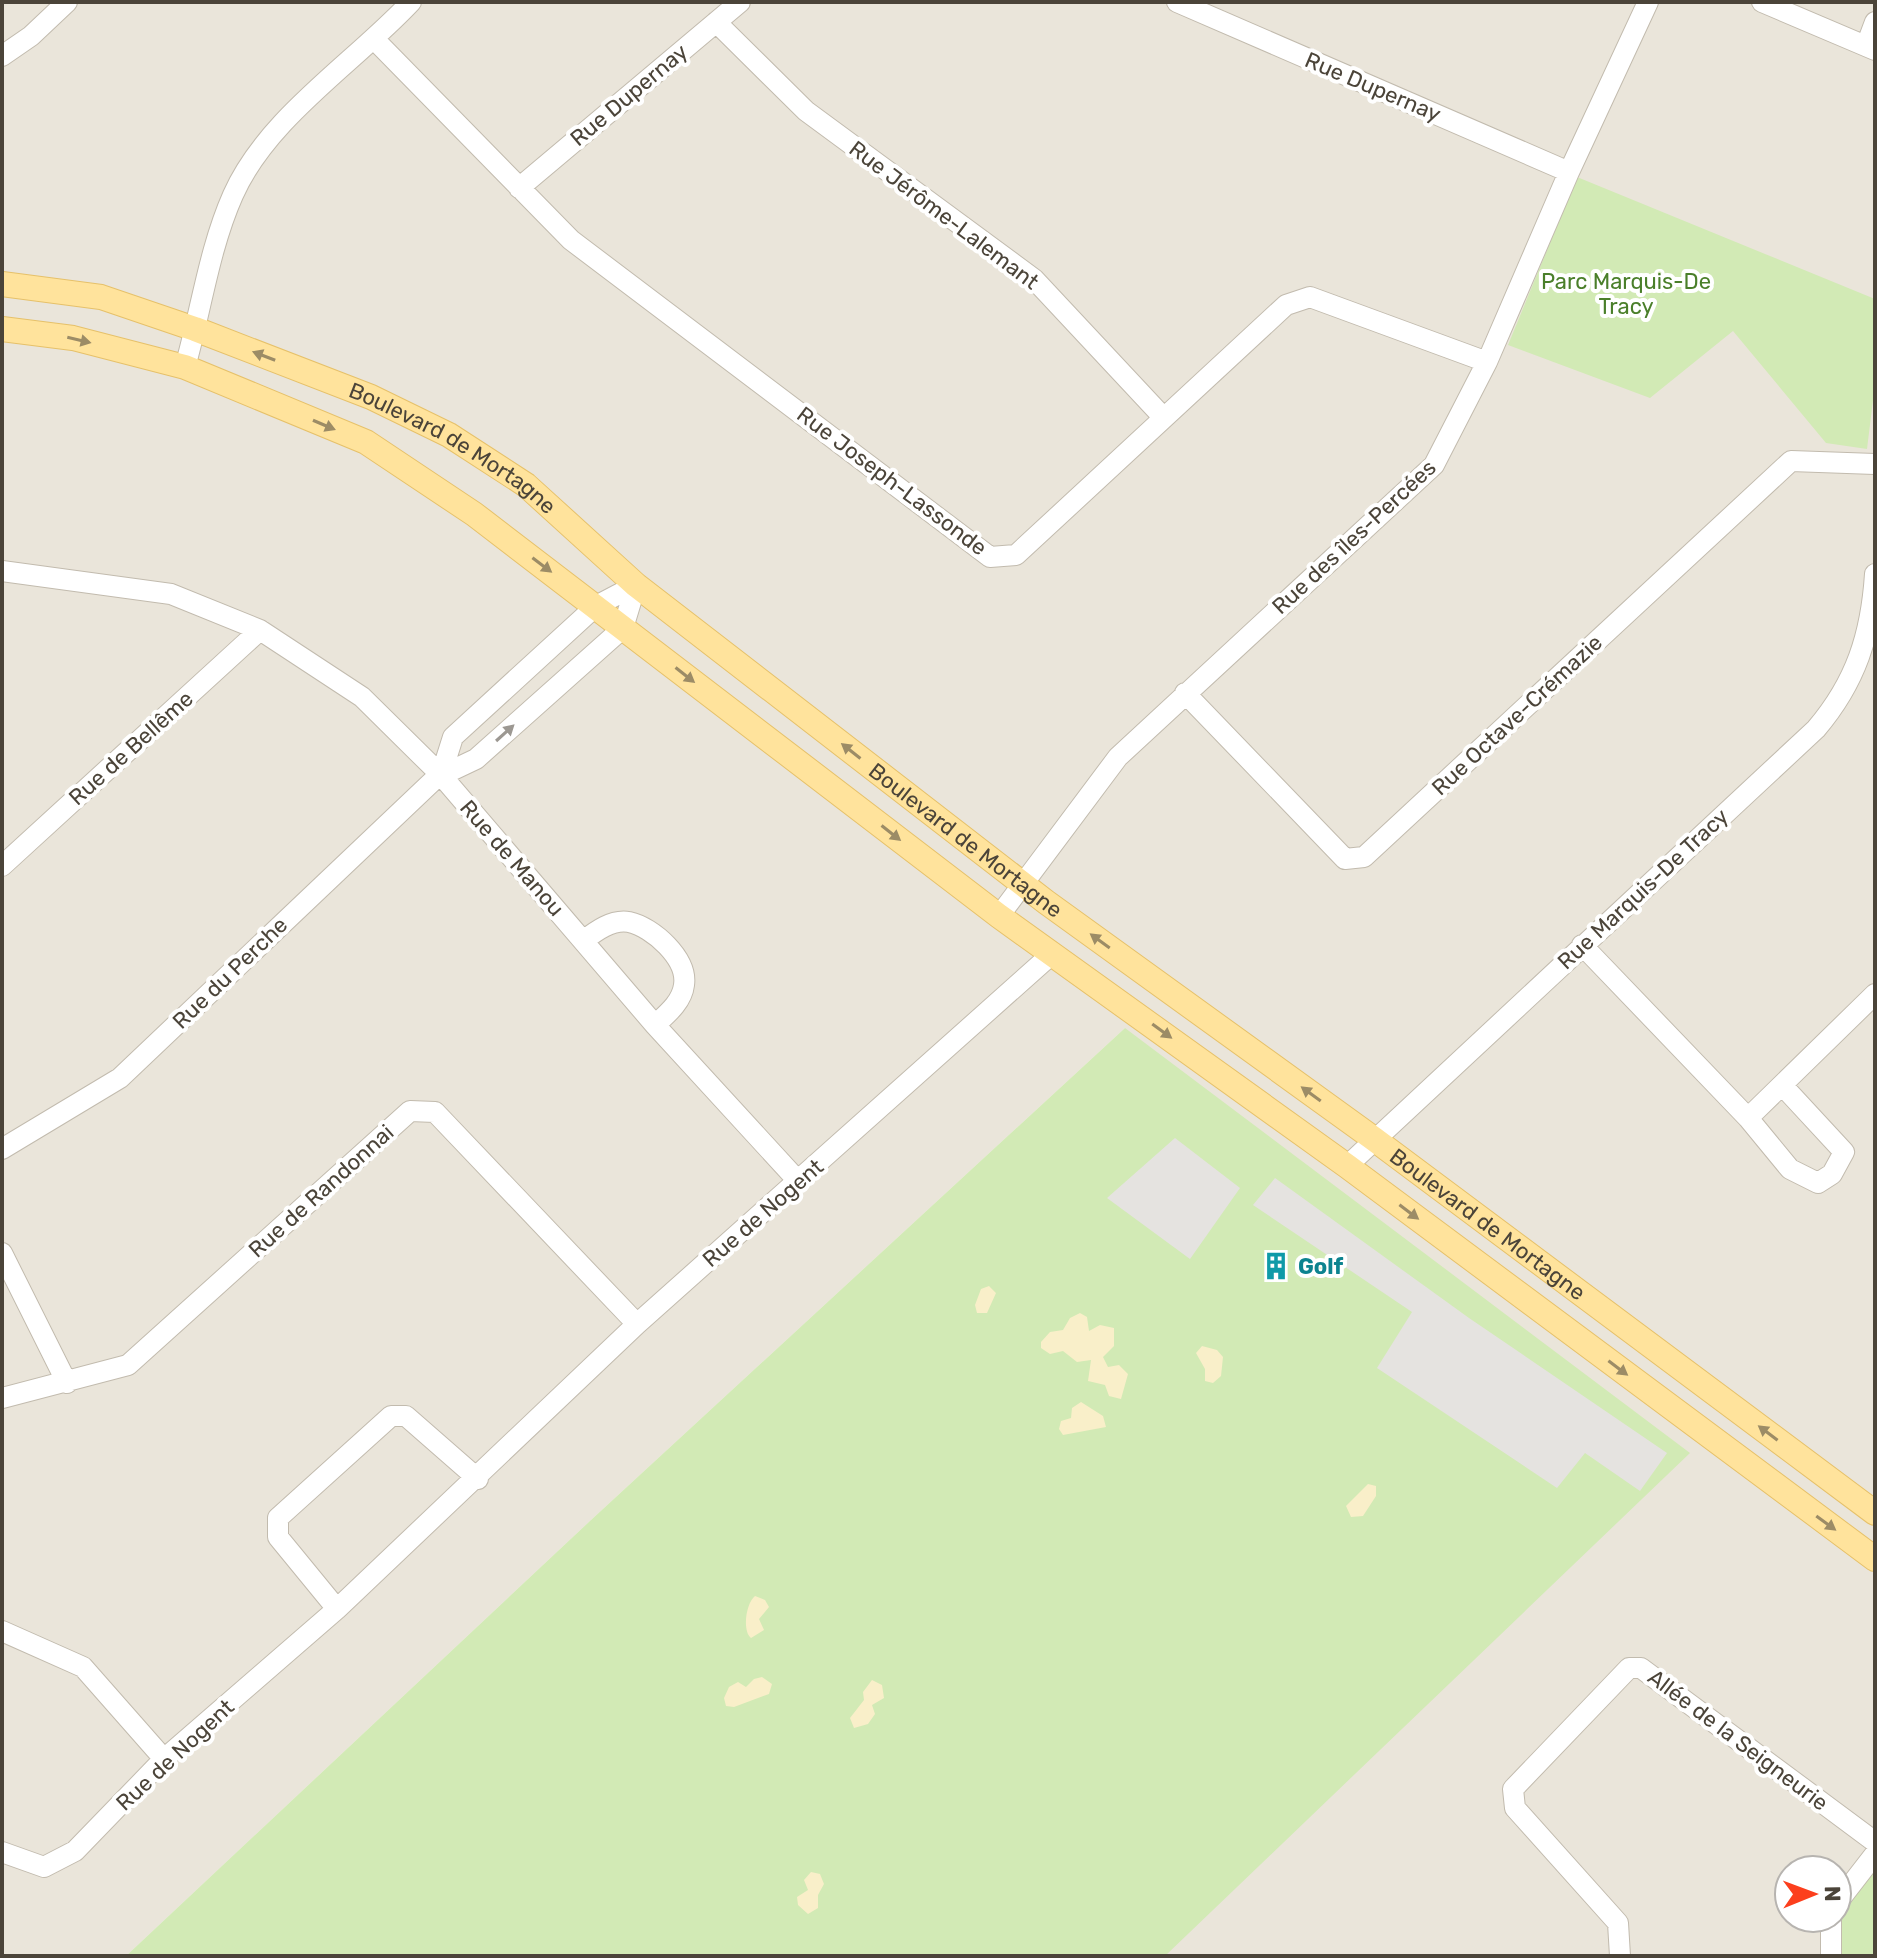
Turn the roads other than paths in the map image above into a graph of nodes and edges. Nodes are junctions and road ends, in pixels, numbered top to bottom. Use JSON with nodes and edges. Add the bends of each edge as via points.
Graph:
{"nodes":[{"id":1,"x":67,"y":2,"type":"edge"},
{"id":2,"x":411,"y":2,"type":"edge"},
{"id":3,"x":740,"y":2,"type":"edge"},
{"id":4,"x":1177,"y":2,"type":"edge"},
{"id":5,"x":1648,"y":2,"type":"edge"},
{"id":6,"x":1762,"y":2,"type":"edge"},
{"id":7,"x":716,"y":22,"type":"junction"},
{"id":8,"x":1875,"y":22,"type":"edge"},
{"id":9,"x":375,"y":40,"type":"junction"},
{"id":10,"x":1870,"y":48,"type":"edge"},
{"id":11,"x":2,"y":56,"type":"edge"},
{"id":12,"x":1569,"y":172,"type":"junction"},
{"id":13,"x":519,"y":188,"type":"junction"},
{"id":14,"x":2,"y":284,"type":"edge"},
{"id":15,"x":2,"y":329,"type":"edge"},
{"id":16,"x":195,"y":329,"type":"junction"},
{"id":17,"x":1487,"y":362,"type":"junction"},
{"id":18,"x":185,"y":367,"type":"junction"},
{"id":19,"x":1163,"y":417,"type":"junction"},
{"id":20,"x":1875,"y":464,"type":"edge"},
{"id":21,"x":2,"y":571,"type":"edge"},
{"id":22,"x":1875,"y":574,"type":"edge"},
{"id":23,"x":636,"y":585,"type":"junction"},
{"id":24,"x":1875,"y":589,"type":"edge"},
{"id":25,"x":596,"y":606,"type":"junction"},
{"id":26,"x":623,"y":628,"type":"junction"},
{"id":27,"x":260,"y":630,"type":"junction"},
{"id":28,"x":1185,"y":693,"type":"junction"},
{"id":29,"x":441,"y":775,"type":"junction"},
{"id":30,"x":2,"y":866,"type":"edge"},
{"id":31,"x":1024,"y":884,"type":"junction"},
{"id":32,"x":999,"y":916,"type":"junction"},
{"id":33,"x":583,"y":941,"type":"junction"},
{"id":34,"x":1582,"y":945,"type":"junction"},
{"id":35,"x":1053,"y":953,"type":"junction"},
{"id":36,"x":1875,"y":994,"type":"edge"},
{"id":37,"x":655,"y":1025,"type":"junction"},
{"id":38,"x":1782,"y":1085,"type":"junction"},
{"id":39,"x":1748,"y":1118,"type":"junction"},
{"id":40,"x":1374,"y":1139,"type":"junction"},
{"id":41,"x":2,"y":1149,"type":"edge"},
{"id":42,"x":1347,"y":1166,"type":"junction"},
{"id":43,"x":799,"y":1182,"type":"junction"},
{"id":44,"x":2,"y":1253,"type":"edge"},
{"id":45,"x":637,"y":1324,"type":"junction"},
{"id":46,"x":67,"y":1383,"type":"junction"},
{"id":47,"x":2,"y":1398,"type":"edge"},
{"id":48,"x":478,"y":1479,"type":"junction"},
{"id":49,"x":1875,"y":1513,"type":"edge"},
{"id":50,"x":1875,"y":1559,"type":"edge"},
{"id":51,"x":337,"y":1609,"type":"junction"},
{"id":52,"x":2,"y":1631,"type":"edge"},
{"id":53,"x":164,"y":1759,"type":"junction"},
{"id":54,"x":1875,"y":1842,"type":"edge"},
{"id":55,"x":2,"y":1852,"type":"edge"},
{"id":56,"x":1875,"y":1854,"type":"edge"},
{"id":57,"x":1853,"y":1882,"type":"edge"},
{"id":58,"x":1831,"y":1934,"type":"edge"},
{"id":59,"x":1620,"y":1956,"type":"edge"},
{"id":60,"x":1831,"y":1956,"type":"edge"}],
"edges":[{"from":1,"to":11,"type":"street"},
{"from":2,"to":9,"type":"street"},
{"from":3,"to":7,"type":"street","name":"Rue Dupernay"},
{"from":4,"to":12,"type":"street","name":"Rue Dupernay"},
{"from":5,"to":12,"type":"street","name":"Rue des îles-Percées"},
{"from":6,"to":10,"type":"street"},
{"from":7,"to":13,"type":"street","name":"Rue Dupernay"},
{"from":7,"to":19,"type":"street","name":"Rue Jérôme-Lalemant","via":[[806,111],[1034,279]]},
{"from":8,"to":10,"type":"street"},
{"from":9,"to":13,"type":"street","name":"Rue Joseph-Lassonde"},
{"from":9,"to":16,"type":"street","via":[[275,130],[233,194]]},
{"from":12,"to":17,"type":"street","name":"Rue des îles-Percées"},
{"from":13,"to":19,"type":"street","name":"Rue Joseph-Lassonde","via":[[571,240],[990,557],[1016,555]]},
{"from":14,"to":16,"type":"main road","name":"Boulevard de Mortagne","via":[[101,297]]},
{"from":15,"to":18,"type":"main road","name":"Boulevard de Mortagne","one_way":true,"via":[[73,338]]},
{"from":16,"to":18,"type":"street"},
{"from":23,"to":16,"type":"main road","name":"Boulevard de Mortagne","one_way":true,"via":[[526,485],[449,435],[371,397]]},
{"from":17,"to":19,"type":"street","name":"Rue Joseph-Lassonde","via":[[1310,297],[1286,305]]},
{"from":17,"to":28,"type":"street","name":"Rue des îles-Percées","via":[[1434,465]]},
{"from":18,"to":25,"type":"main road","name":"Boulevard de Mortagne","one_way":true,"via":[[366,442],[474,514]]},
{"from":20,"to":28,"type":"street","name":"Rue Octave-Crémazie","via":[[1791,461],[1364,857],[1345,859]]},
{"from":21,"to":27,"type":"street","name":"Rue de Manou","via":[[171,594]]},
{"from":22,"to":24,"type":"street","name":"Rue Marquis-De Tracy"},
{"from":23,"to":25,"type":"street","name":"Rue du Perche"},
{"from":23,"to":26,"type":"street"},
{"from":31,"to":23,"type":"main road","name":"Boulevard de Mortagne","one_way":true},
{"from":24,"to":34,"type":"street","name":"Rue Marquis-De Tracy","via":[[1858,666],[1841,700]]},
{"from":25,"to":26,"type":"main road","name":"Boulevard de Mortagne"},
{"from":25,"to":29,"type":"street","name":"Rue du Perche","via":[[453,737]]},
{"from":29,"to":26,"type":"street","name":"Rue du Perche","one_way":true,"via":[[476,759]]},
{"from":26,"to":32,"type":"main road","name":"Boulevard de Mortagne","one_way":true},
{"from":27,"to":29,"type":"street","name":"Rue de Manou","via":[[362,697]]},
{"from":27,"to":30,"type":"street","name":"Rue de Bellême"},
{"from":28,"to":31,"type":"street","name":"Rue des îles-Percées","via":[[1118,757]]},
{"from":29,"to":33,"type":"street","name":"Rue de Manou"},
{"from":29,"to":41,"type":"street","name":"Rue du Perche","via":[[120,1078]]},
{"from":31,"to":32,"type":"street","name":"Rue des îles-Percées"},
{"from":40,"to":31,"type":"main road","name":"Boulevard de Mortagne","one_way":true},
{"from":32,"to":35,"type":"main road","name":"Boulevard de Mortagne"},
{"from":33,"to":37,"type":"street","name":"Rue de Manou"},
{"from":33,"to":37,"type":"street","via":[[603,926],[628,922],[654,934],[678,959],[685,983],[676,1005]]},
{"from":34,"to":39,"type":"street"},
{"from":34,"to":40,"type":"street","name":"Rue Marquis-De Tracy"},
{"from":35,"to":42,"type":"main road","name":"Boulevard de Mortagne","one_way":true},
{"from":35,"to":43,"type":"street","name":"Rue de Nogent"},
{"from":36,"to":38,"type":"street"},
{"from":37,"to":43,"type":"street","name":"Rue de Manou"},
{"from":38,"to":39,"type":"street"},
{"from":38,"to":39,"type":"street","via":[[1844,1152],[1832,1174],[1818,1183],[1790,1169]]},
{"from":40,"to":42,"type":"street","name":"Rue Marquis-De Tracy"},
{"from":49,"to":40,"type":"main road","name":"Boulevard de Mortagne","one_way":true},
{"from":42,"to":50,"type":"main road","name":"Boulevard de Mortagne","one_way":true},
{"from":43,"to":45,"type":"street","name":"Rue de Nogent"},
{"from":44,"to":46,"type":"street"},
{"from":45,"to":46,"type":"street","name":"Rue de Randonnai","via":[[435,1112],[410,1111],[128,1365]]},
{"from":45,"to":48,"type":"street","name":"Rue de Nogent"},
{"from":46,"to":47,"type":"street","name":"Rue de Randonnai"},
{"from":48,"to":51,"type":"street","name":"Rue de Nogent"},
{"from":48,"to":51,"type":"street","via":[[406,1416],[391,1416],[278,1518],[278,1537]]},
{"from":51,"to":53,"type":"street","name":"Rue de Nogent"},
{"from":52,"to":53,"type":"street","via":[[83,1667]]},
{"from":53,"to":55,"type":"street","name":"Rue de Nogent","via":[[75,1851],[44,1867]]},
{"from":54,"to":59,"type":"street","name":"Allée de la Seigneurie","via":[[1641,1668],[1629,1668],[1513,1789],[1515,1808],[1618,1923]]},
{"from":56,"to":57,"type":"street"},
{"from":58,"to":60,"type":"street"}]}
